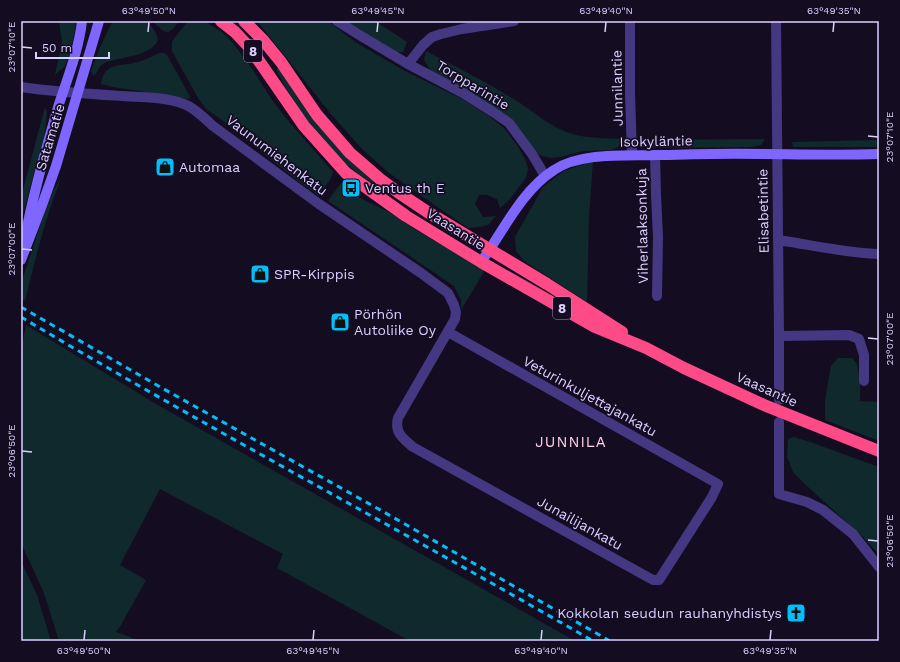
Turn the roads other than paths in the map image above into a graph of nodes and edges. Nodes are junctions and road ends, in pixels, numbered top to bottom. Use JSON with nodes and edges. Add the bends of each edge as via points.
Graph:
{"nodes":[{"id":1,"x":82,"y":21,"type":"edge"},
{"id":2,"x":104,"y":21,"type":"edge"},
{"id":3,"x":221,"y":21,"type":"edge"},
{"id":4,"x":244,"y":21,"type":"edge"},
{"id":5,"x":337,"y":21,"type":"edge"},
{"id":6,"x":514,"y":21,"type":"edge"},
{"id":7,"x":630,"y":21,"type":"edge"},
{"id":8,"x":776,"y":21,"type":"edge"},
{"id":9,"x":98,"y":26,"type":"edge"},
{"id":10,"x":408,"y":64,"type":"junction"},
{"id":11,"x":21,"y":87,"type":"edge"},
{"id":12,"x":63,"y":92,"type":"junction"},
{"id":13,"x":78,"y":93,"type":"junction"},
{"id":14,"x":879,"y":154,"type":"edge"},
{"id":15,"x":632,"y":155,"type":"junction"},
{"id":16,"x":656,"y":155,"type":"junction"},
{"id":17,"x":777,"y":155,"type":"junction"},
{"id":18,"x":545,"y":176,"type":"junction"},
{"id":19,"x":778,"y":240,"type":"junction"},
{"id":20,"x":490,"y":250,"type":"junction"},
{"id":21,"x":879,"y":254,"type":"edge"},
{"id":22,"x":21,"y":259,"type":"edge"},
{"id":23,"x":481,"y":262,"type":"junction"},
{"id":24,"x":657,"y":296,"type":"dead end"},
{"id":25,"x":448,"y":332,"type":"junction"},
{"id":26,"x":779,"y":336,"type":"junction"},
{"id":27,"x":646,"y":348,"type":"junction"},
{"id":28,"x":864,"y":381,"type":"dead end"},
{"id":29,"x":779,"y":400,"type":"dead end"},
{"id":30,"x":779,"y":422,"type":"dead end"},
{"id":31,"x":397,"y":427,"type":"joint"},
{"id":32,"x":879,"y":451,"type":"edge"},
{"id":33,"x":718,"y":484,"type":"joint"},
{"id":34,"x":879,"y":567,"type":"edge"}],
"edges":[{"from":1,"to":12,"type":"main road","name":"Satamatie"},
{"from":2,"to":9,"type":"main road"},
{"from":3,"to":23,"type":"highway","name":"Vaasantie","number":"8","via":[[250,48],[304,126],[346,173],[406,216]]},
{"from":4,"to":20,"type":"highway","name":"Vaasantie","number":"8","via":[[281,62],[318,115],[355,157],[399,193]]},
{"from":5,"to":10,"type":"street","name":"Torpparintie"},
{"from":6,"to":10,"type":"street","via":[[462,29],[432,37]]},
{"from":7,"to":15,"type":"street","name":"Junnilantie"},
{"from":8,"to":17,"type":"street","name":"Elisabetintie"},
{"from":9,"to":13,"type":"main road","name":"Satamatie"},
{"from":10,"to":18,"type":"street","name":"Torpparintie","via":[[463,93],[509,123]]},
{"from":11,"to":12,"type":"street","name":"Vaunumiehenkatu"},
{"from":12,"to":13,"type":"street","name":"Vaunumiehenkatu"},
{"from":12,"to":22,"type":"main road","name":"Satamatie","via":[[31,206]]},
{"from":13,"to":22,"type":"main road","name":"Satamatie","via":[[56,166]]},
{"from":13,"to":25,"type":"street","name":"Vaunumiehenkatu","via":[[160,99],[184,104],[197,112],[319,204],[448,293],[456,312]]},
{"from":14,"to":17,"type":"main road","name":"Isokyläntie"},
{"from":15,"to":16,"type":"main road","name":"Isokyläntie"},
{"from":15,"to":18,"type":"main road","name":"Isokyläntie","via":[[598,157],[566,163]]},
{"from":16,"to":17,"type":"main road","name":"Isokyläntie"},
{"from":16,"to":24,"type":"street","name":"Viherlaaksonkuja"},
{"from":17,"to":19,"type":"street","name":"Elisabetintie"},
{"from":18,"to":20,"type":"main road","name":"Isokyläntie","via":[[525,197]]},
{"from":19,"to":21,"type":"street","via":[[842,251]]},
{"from":19,"to":26,"type":"street","name":"Elisabetintie"},
{"from":20,"to":23,"type":"main road","name":"Isokyläntie"},
{"from":20,"to":27,"type":"highway","name":"Vaasantie","number":"8"},
{"from":23,"to":27,"type":"highway","name":"Vaasantie","number":"8","via":[[595,327]]},
{"from":25,"to":31,"type":"street","name":"Vaunumiehenkatu","via":[[398,418]]},
{"from":25,"to":33,"type":"street","name":"Veturinkuljettajankatu"},
{"from":26,"to":28,"type":"street","via":[[849,335],[858,339],[864,355]]},
{"from":26,"to":29,"type":"street","name":"Elisabetintie"},
{"from":27,"to":32,"type":"highway","name":"Vaasantie","number":"8","via":[[764,405]]},
{"from":30,"to":34,"type":"street","via":[[779,494],[824,510],[853,534]]},
{"from":31,"to":33,"type":"street","name":"Junailijankatu","via":[[404,440],[414,447],[653,580],[662,578]]}]}
